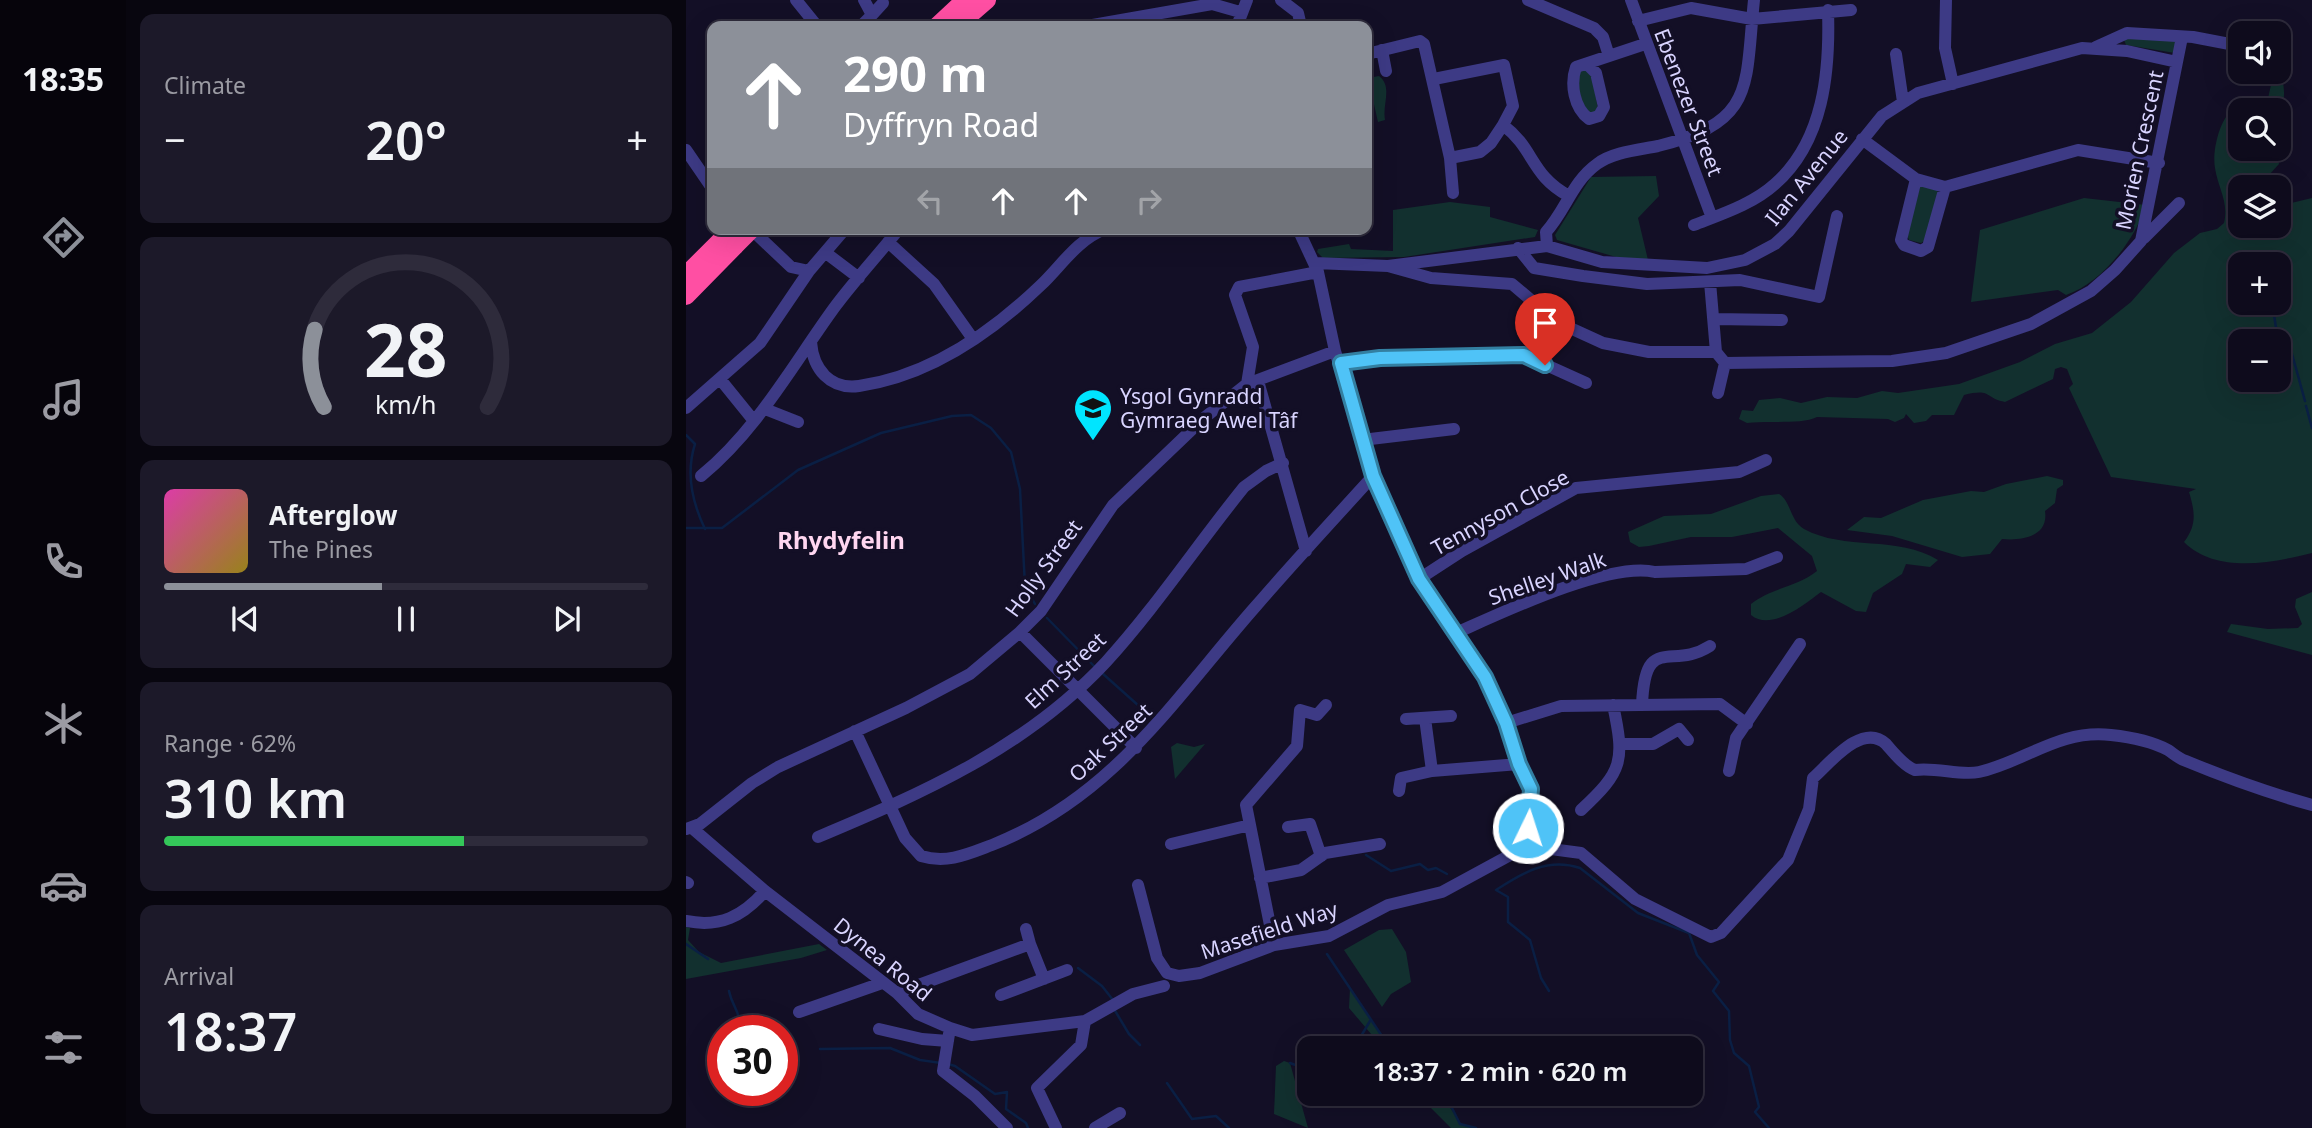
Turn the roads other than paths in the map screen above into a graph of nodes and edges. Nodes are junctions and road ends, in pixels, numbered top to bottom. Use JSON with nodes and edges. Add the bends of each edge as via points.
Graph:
{"nodes":[{"id":1,"x":796,"y":0,"type":"edge"},
{"id":2,"x":864,"y":0,"type":"edge"},
{"id":3,"x":965,"y":0,"type":"edge"},
{"id":4,"x":987,"y":0,"type":"edge"},
{"id":5,"x":1281,"y":0,"type":"edge"},
{"id":6,"x":1528,"y":0,"type":"edge"},
{"id":7,"x":1631,"y":0,"type":"edge"},
{"id":8,"x":1754,"y":0,"type":"edge"},
{"id":9,"x":1946,"y":0,"type":"edge"},
{"id":10,"x":883,"y":3,"type":"dead end"},
{"id":11,"x":1243,"y":6,"type":"edge"},
{"id":12,"x":1828,"y":10,"type":"junction"},
{"id":13,"x":1851,"y":10,"type":"dead end"},
{"id":14,"x":872,"y":15,"type":"junction"},
{"id":15,"x":1752,"y":19,"type":"junction"},
{"id":16,"x":813,"y":21,"type":"edge"},
{"id":17,"x":866,"y":21,"type":"edge"},
{"id":18,"x":942,"y":21,"type":"edge"},
{"id":19,"x":963,"y":21,"type":"edge"},
{"id":20,"x":1117,"y":21,"type":"edge"},
{"id":21,"x":1300,"y":21,"type":"edge"},
{"id":22,"x":1637,"y":21,"type":"junction"},
{"id":23,"x":2182,"y":37,"type":"junction"},
{"id":24,"x":1645,"y":44,"type":"junction"},
{"id":25,"x":2228,"y":44,"type":"edge"},
{"id":26,"x":2095,"y":47,"type":"junction"},
{"id":27,"x":1382,"y":50,"type":"junction"},
{"id":28,"x":1372,"y":53,"type":"edge"},
{"id":29,"x":1896,"y":54,"type":"dead end"},
{"id":30,"x":1609,"y":56,"type":"junction"},
{"id":31,"x":2177,"y":62,"type":"junction"},
{"id":32,"x":1587,"y":64,"type":"dead end"},
{"id":33,"x":1386,"y":71,"type":"dead end"},
{"id":34,"x":1434,"y":79,"type":"junction"},
{"id":35,"x":1953,"y":84,"type":"junction"},
{"id":36,"x":1903,"y":102,"type":"junction"},
{"id":37,"x":1503,"y":125,"type":"junction"},
{"id":38,"x":1862,"y":139,"type":"junction"},
{"id":39,"x":1682,"y":140,"type":"junction"},
{"id":40,"x":686,"y":150,"type":"edge"},
{"id":41,"x":1450,"y":158,"type":"junction"},
{"id":42,"x":2159,"y":163,"type":"junction"},
{"id":43,"x":1916,"y":179,"type":"junction"},
{"id":44,"x":707,"y":181,"type":"edge"},
{"id":45,"x":1945,"y":187,"type":"junction"},
{"id":46,"x":1452,"y":193,"type":"dead end"},
{"id":47,"x":1569,"y":196,"type":"junction"},
{"id":48,"x":2179,"y":203,"type":"dead end"},
{"id":49,"x":1836,"y":216,"type":"dead end"},
{"id":50,"x":1712,"y":218,"type":"junction"},
{"id":51,"x":1694,"y":225,"type":"dead end"},
{"id":52,"x":758,"y":235,"type":"edge"},
{"id":53,"x":840,"y":235,"type":"edge"},
{"id":54,"x":894,"y":235,"type":"edge"},
{"id":55,"x":1094,"y":235,"type":"edge"},
{"id":56,"x":1301,"y":235,"type":"edge"},
{"id":57,"x":730,"y":237,"type":"edge"},
{"id":58,"x":2141,"y":241,"type":"junction"},
{"id":59,"x":888,"y":242,"type":"junction"},
{"id":60,"x":1546,"y":246,"type":"junction"},
{"id":61,"x":1518,"y":248,"type":"junction"},
{"id":62,"x":826,"y":253,"type":"junction"},
{"id":63,"x":1388,"y":265,"type":"junction"},
{"id":64,"x":1316,"y":268,"type":"junction"},
{"id":65,"x":809,"y":271,"type":"junction"},
{"id":66,"x":686,"y":275,"type":"edge"},
{"id":67,"x":859,"y":278,"type":"junction"},
{"id":68,"x":1710,"y":282,"type":"junction"},
{"id":69,"x":686,"y":296,"type":"edge"},
{"id":70,"x":1714,"y":319,"type":"junction"},
{"id":71,"x":1782,"y":320,"type":"dead end"},
{"id":72,"x":973,"y":339,"type":"junction"},
{"id":73,"x":811,"y":342,"type":"junction"},
{"id":74,"x":1338,"y":357,"type":"junction"},
{"id":75,"x":1720,"y":358,"type":"junction"},
{"id":76,"x":720,"y":379,"type":"junction"},
{"id":77,"x":1253,"y":382,"type":"junction"},
{"id":78,"x":1586,"y":383,"type":"dead end"},
{"id":79,"x":1718,"y":393,"type":"dead end"},
{"id":80,"x":686,"y":408,"type":"edge"},
{"id":81,"x":765,"y":409,"type":"junction"},
{"id":82,"x":754,"y":421,"type":"junction"},
{"id":83,"x":798,"y":422,"type":"dead end"},
{"id":84,"x":1454,"y":429,"type":"dead end"},
{"id":85,"x":1362,"y":440,"type":"junction"},
{"id":86,"x":1766,"y":460,"type":"dead end"},
{"id":87,"x":1283,"y":463,"type":"junction"},
{"id":88,"x":701,"y":476,"type":"dead end"},
{"id":89,"x":1373,"y":476,"type":"junction"},
{"id":90,"x":1306,"y":551,"type":"junction"},
{"id":91,"x":1777,"y":557,"type":"dead end"},
{"id":92,"x":1419,"y":579,"type":"junction"},
{"id":93,"x":1020,"y":632,"type":"junction"},
{"id":94,"x":1456,"y":633,"type":"junction"},
{"id":95,"x":1710,"y":646,"type":"dead end"},
{"id":96,"x":1807,"y":661,"type":"dead end"},
{"id":97,"x":1078,"y":689,"type":"junction"},
{"id":98,"x":1326,"y":705,"type":"dead end"},
{"id":99,"x":1613,"y":705,"type":"junction"},
{"id":100,"x":1642,"y":705,"type":"junction"},
{"id":101,"x":1451,"y":716,"type":"dead end"},
{"id":102,"x":1425,"y":718,"type":"junction"},
{"id":103,"x":1406,"y":719,"type":"dead end"},
{"id":104,"x":1506,"y":723,"type":"junction"},
{"id":105,"x":1747,"y":724,"type":"junction"},
{"id":106,"x":855,"y":732,"type":"junction"},
{"id":107,"x":1688,"y":740,"type":"dead end"},
{"id":108,"x":1621,"y":744,"type":"junction"},
{"id":109,"x":1136,"y":748,"type":"junction"},
{"id":110,"x":1519,"y":764,"type":"junction"},
{"id":111,"x":1432,"y":771,"type":"junction"},
{"id":112,"x":1729,"y":771,"type":"dead end"},
{"id":113,"x":1399,"y":791,"type":"dead end"},
{"id":114,"x":2312,"y":805,"type":"edge"},
{"id":115,"x":891,"y":807,"type":"junction"},
{"id":116,"x":1587,"y":809,"type":"dead end"},
{"id":117,"x":1250,"y":825,"type":"junction"},
{"id":118,"x":1288,"y":827,"type":"dead end"},
{"id":119,"x":1528,"y":828,"type":"junction"},
{"id":120,"x":689,"y":829,"type":"edge"},
{"id":121,"x":818,"y":837,"type":"dead end"},
{"id":122,"x":1544,"y":841,"type":"junction"},
{"id":123,"x":1171,"y":844,"type":"dead end"},
{"id":124,"x":1380,"y":844,"type":"dead end"},
{"id":125,"x":1512,"y":854,"type":"junction"},
{"id":126,"x":1321,"y":856,"type":"junction"},
{"id":127,"x":1260,"y":878,"type":"junction"},
{"id":128,"x":1139,"y":885,"type":"dead end"},
{"id":129,"x":765,"y":891,"type":"junction"},
{"id":130,"x":686,"y":920,"type":"edge"},
{"id":131,"x":1026,"y":929,"type":"dead end"},
{"id":132,"x":1031,"y":944,"type":"junction"},
{"id":133,"x":1274,"y":945,"type":"junction"},
{"id":134,"x":1067,"y":970,"type":"dead end"},
{"id":135,"x":1044,"y":979,"type":"junction"},
{"id":136,"x":882,"y":983,"type":"junction"},
{"id":137,"x":1164,"y":986,"type":"dead end"},
{"id":138,"x":897,"y":993,"type":"junction"},
{"id":139,"x":1001,"y":995,"type":"dead end"},
{"id":140,"x":799,"y":1012,"type":"dead end"},
{"id":141,"x":1085,"y":1021,"type":"junction"},
{"id":142,"x":879,"y":1029,"type":"dead end"},
{"id":143,"x":949,"y":1034,"type":"junction"},
{"id":144,"x":1119,"y":1113,"type":"dead end"},
{"id":145,"x":1007,"y":1128,"type":"edge"},
{"id":146,"x":1056,"y":1128,"type":"edge"},
{"id":147,"x":1095,"y":1128,"type":"edge"}],
"edges":[{"from":1,"to":16,"type":"street"},
{"from":2,"to":14,"type":"street"},
{"from":3,"to":18,"type":"highway"},
{"from":4,"to":19,"type":"highway"},
{"from":5,"to":21,"type":"street","via":[[1298,13]]},
{"from":6,"to":30,"type":"street","via":[[1594,28]]},
{"from":7,"to":22,"type":"street","name":"Ebenezer Street"},
{"from":8,"to":15,"type":"street"},
{"from":9,"to":35,"type":"street","via":[[1945,48]]},
{"from":10,"to":14,"type":"street"},
{"from":11,"to":20,"type":"street","via":[[1212,4]]},
{"from":12,"to":13,"type":"street"},
{"from":12,"to":15,"type":"street"},
{"from":12,"to":50,"type":"street","via":[[1829,55],[1822,103],[1798,159],[1752,200]]},
{"from":14,"to":17,"type":"street"},
{"from":15,"to":22,"type":"street","via":[[1692,8]]},
{"from":15,"to":39,"type":"street","via":[[1746,76],[1736,104],[1717,125]]},
{"from":22,"to":24,"type":"street","name":"Ebenezer Street"},
{"from":23,"to":25,"type":"street","name":"Ilan Avenue"},
{"from":23,"to":26,"type":"street","name":"Ilan Avenue","via":[[2127,33]]},
{"from":23,"to":31,"type":"street","name":"Morien Crescent"},
{"from":24,"to":30,"type":"street"},
{"from":24,"to":39,"type":"street","name":"Ebenezer Street"},
{"from":26,"to":31,"type":"street"},
{"from":26,"to":35,"type":"street","name":"Ilan Avenue"},
{"from":27,"to":28,"type":"street"},
{"from":27,"to":33,"type":"street"},
{"from":27,"to":34,"type":"street","via":[[1420,41]]},
{"from":29,"to":36,"type":"street"},
{"from":30,"to":32,"type":"street"},
{"from":31,"to":42,"type":"street","name":"Morien Crescent"},
{"from":34,"to":37,"type":"street","via":[[1504,65],[1513,106]]},
{"from":34,"to":41,"type":"street"},
{"from":35,"to":36,"type":"street","name":"Ilan Avenue"},
{"from":36,"to":38,"type":"street","name":"Ilan Avenue","via":[[1882,116]]},
{"from":37,"to":41,"type":"street","via":[[1480,152]]},
{"from":37,"to":47,"type":"street","via":[[1520,138],[1546,180]]},
{"from":38,"to":43,"type":"street"},
{"from":38,"to":60,"type":"street","name":"Ilan Avenue","via":[[1789,231],[1745,260],[1707,268],[1636,267]]},
{"from":39,"to":47,"type":"street","via":[[1599,162],[1579,178]]},
{"from":39,"to":50,"type":"street","name":"Ebenezer Street"},
{"from":40,"to":44,"type":"street"},
{"from":41,"to":46,"type":"street"},
{"from":42,"to":45,"type":"street","via":[[2078,150]]},
{"from":42,"to":58,"type":"street","name":"Morien Crescent"},
{"from":43,"to":45,"type":"street"},
{"from":43,"to":45,"type":"street","via":[[1901,240],[1921,251],[1928,247]]},
{"from":47,"to":60,"type":"street","via":[[1546,232]]},
{"from":48,"to":58,"type":"street"},
{"from":49,"to":68,"type":"street","via":[[1819,297],[1740,280]]},
{"from":50,"to":51,"type":"street"},
{"from":52,"to":65,"type":"street","via":[[791,267]]},
{"from":53,"to":62,"type":"street"},
{"from":54,"to":59,"type":"street"},
{"from":55,"to":72,"type":"street","via":[[1033,293]]},
{"from":56,"to":64,"type":"street","name":"Masefield Way"},
{"from":57,"to":66,"type":"highway"},
{"from":57,"to":69,"type":"highway"},
{"from":58,"to":75,"type":"street","name":"Morien Crescent","via":[[2115,271],[2065,308],[1972,346],[1892,361]]},
{"from":59,"to":67,"type":"street"},
{"from":59,"to":72,"type":"street","via":[[934,284]]},
{"from":60,"to":61,"type":"street","name":"Ilan Avenue"},
{"from":61,"to":63,"type":"street","name":"Ilan Avenue"},
{"from":61,"to":68,"type":"street","via":[[1534,268],[1647,285]]},
{"from":62,"to":65,"type":"street"},
{"from":62,"to":67,"type":"street"},
{"from":63,"to":64,"type":"street"},
{"from":63,"to":75,"type":"street","name":"Morien Crescent","via":[[1431,278],[1512,284],[1557,322],[1615,346]]},
{"from":64,"to":74,"type":"street","name":"Masefield Way"},
{"from":64,"to":77,"type":"street","via":[[1239,287],[1235,295],[1253,347]]},
{"from":65,"to":76,"type":"street","via":[[760,343]]},
{"from":67,"to":73,"type":"street"},
{"from":68,"to":70,"type":"street"},
{"from":70,"to":71,"type":"street"},
{"from":70,"to":75,"type":"street"},
{"from":72,"to":73,"type":"street","via":[[898,376],[850,387],[826,378],[814,362]]},
{"from":73,"to":81,"type":"street"},
{"from":74,"to":77,"type":"street","name":"Holly Street"},
{"from":74,"to":78,"type":"street","name":"Holly Street","via":[[1524,355]]},
{"from":74,"to":85,"type":"street","name":"Masefield Way"},
{"from":75,"to":79,"type":"street"},
{"from":76,"to":80,"type":"street"},
{"from":76,"to":82,"type":"street"},
{"from":77,"to":87,"type":"street"},
{"from":77,"to":93,"type":"street","name":"Holly Street","via":[[1163,455],[1113,505],[1041,611]]},
{"from":81,"to":82,"type":"street"},
{"from":81,"to":83,"type":"street"},
{"from":82,"to":88,"type":"street"},
{"from":84,"to":85,"type":"street"},
{"from":85,"to":89,"type":"street","name":"Masefield Way"},
{"from":86,"to":92,"type":"street","name":"Tennyson Close","via":[[1739,472],[1576,488]]},
{"from":87,"to":90,"type":"street"},
{"from":87,"to":97,"type":"street","name":"Elm Street","via":[[1244,487],[1104,664]]},
{"from":89,"to":90,"type":"street","name":"Oak Street"},
{"from":89,"to":92,"type":"street","name":"Masefield Way"},
{"from":90,"to":109,"type":"street","name":"Oak Street"},
{"from":91,"to":94,"type":"street","name":"Shelley Walk","via":[[1746,569],[1642,569],[1605,575]]},
{"from":92,"to":94,"type":"street","name":"Masefield Way"},
{"from":93,"to":97,"type":"street"},
{"from":93,"to":106,"type":"street","name":"Holly Street","via":[[970,674]]},
{"from":94,"to":104,"type":"street","name":"Masefield Way","via":[[1485,677]]},
{"from":95,"to":100,"type":"street","via":[[1698,654],[1676,654],[1648,666],[1643,675]]},
{"from":96,"to":105,"type":"street","via":[[1797,648]]},
{"from":97,"to":109,"type":"street"},
{"from":97,"to":115,"type":"street","name":"Elm Street","via":[[1021,736],[959,774]]},
{"from":98,"to":117,"type":"street","via":[[1317,715],[1300,710],[1297,746],[1246,805]]},
{"from":99,"to":100,"type":"street"},
{"from":99,"to":104,"type":"street","via":[[1562,706]]},
{"from":99,"to":108,"type":"street"},
{"from":100,"to":105,"type":"street","via":[[1720,704]]},
{"from":101,"to":102,"type":"street"},
{"from":102,"to":103,"type":"street"},
{"from":102,"to":111,"type":"street"},
{"from":104,"to":110,"type":"street","name":"Masefield Way"},
{"from":105,"to":112,"type":"street","via":[[1736,738]]},
{"from":106,"to":115,"type":"street","name":"Oak Street"},
{"from":106,"to":120,"type":"street","name":"Holly Street","via":[[778,767]]},
{"from":107,"to":108,"type":"street","via":[[1679,729],[1653,744]]},
{"from":108,"to":116,"type":"street","via":[[1610,783]]},
{"from":109,"to":115,"type":"street","name":"Oak Street","via":[[1064,807],[1008,838],[948,860],[934,860],[912,849]]},
{"from":110,"to":111,"type":"street"},
{"from":110,"to":119,"type":"street","name":"Masefield Way","via":[[1531,789]]},
{"from":111,"to":113,"type":"street","via":[[1401,778]]},
{"from":114,"to":122,"type":"street","via":[[2270,794],[2148,742],[2109,735],[2041,746],[1978,772],[1915,770],[1881,739],[1868,736],[1858,739],[1813,778],[1808,809],[1788,860],[1721,933],[1711,937],[1635,899],[1581,853],[1550,849]]},
{"from":115,"to":121,"type":"street","name":"Elm Street"},
{"from":117,"to":123,"type":"street"},
{"from":117,"to":127,"type":"street"},
{"from":118,"to":126,"type":"street","via":[[1310,824]]},
{"from":119,"to":122,"type":"street"},
{"from":119,"to":125,"type":"street","name":"Masefield Way"},
{"from":120,"to":129,"type":"street","name":"Dynea Road"},
{"from":122,"to":125,"type":"street"},
{"from":124,"to":126,"type":"street"},
{"from":125,"to":133,"type":"street","name":"Masefield Way","via":[[1442,892],[1388,905],[1329,936]]},
{"from":126,"to":127,"type":"street","via":[[1301,870]]},
{"from":127,"to":133,"type":"street"},
{"from":128,"to":133,"type":"street","name":"Masefield Way","via":[[1157,958],[1167,973],[1200,973]]},
{"from":129,"to":130,"type":"street","via":[[727,922]]},
{"from":129,"to":136,"type":"street","name":"Dynea Road"},
{"from":131,"to":132,"type":"street"},
{"from":132,"to":135,"type":"street"},
{"from":132,"to":138,"type":"street"},
{"from":134,"to":135,"type":"street"},
{"from":135,"to":139,"type":"street"},
{"from":136,"to":138,"type":"street","name":"Dynea Road"},
{"from":136,"to":140,"type":"street"},
{"from":137,"to":141,"type":"street","name":"Dynea Road","via":[[1133,995]]},
{"from":138,"to":143,"type":"street","name":"Dynea Road"},
{"from":141,"to":143,"type":"street","name":"Dynea Road"},
{"from":141,"to":146,"type":"street","via":[[1081,1045],[1037,1088]]},
{"from":142,"to":143,"type":"street","via":[[922,1039]]},
{"from":143,"to":145,"type":"street","via":[[943,1071]]},
{"from":144,"to":147,"type":"street"}]}
